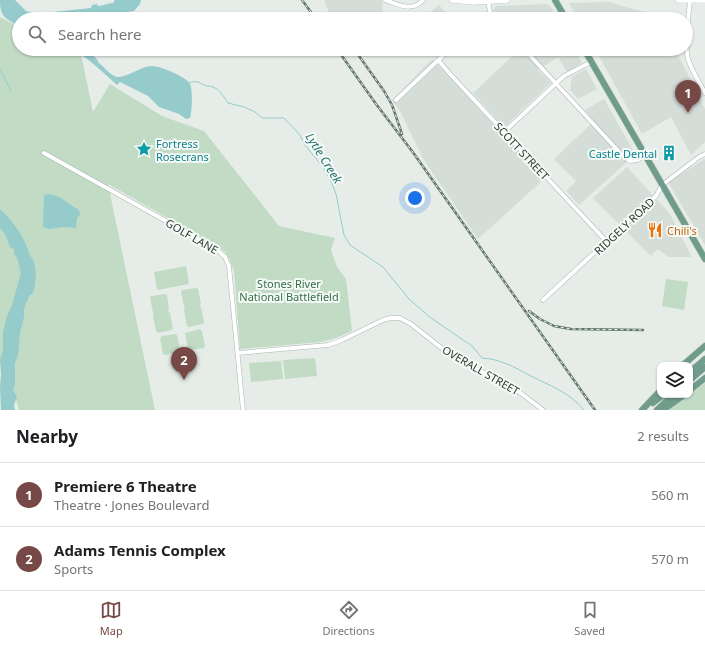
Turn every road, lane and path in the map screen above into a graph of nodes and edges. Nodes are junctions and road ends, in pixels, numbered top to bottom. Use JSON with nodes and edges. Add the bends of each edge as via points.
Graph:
{"nodes":[{"id":1,"x":385,"y":0,"type":"edge"},
{"id":2,"x":423,"y":0,"type":"edge"},
{"id":3,"x":452,"y":0,"type":"edge"},
{"id":4,"x":508,"y":0,"type":"edge"},
{"id":5,"x":555,"y":0,"type":"edge"},
{"id":6,"x":678,"y":0,"type":"edge"},
{"id":7,"x":690,"y":0,"type":"edge"},
{"id":8,"x":705,"y":0,"type":"edge"},
{"id":9,"x":488,"y":1,"type":"junction"},
{"id":10,"x":490,"y":12,"type":"edge"},
{"id":11,"x":562,"y":12,"type":"edge"},
{"id":12,"x":689,"y":12,"type":"edge"},
{"id":13,"x":442,"y":56,"type":"edge"},
{"id":14,"x":531,"y":56,"type":"edge"},
{"id":15,"x":588,"y":56,"type":"edge"},
{"id":16,"x":688,"y":56,"type":"edge"},
{"id":17,"x":438,"y":60,"type":"junction"},
{"id":18,"x":591,"y":62,"type":"junction"},
{"id":19,"x":556,"y":83,"type":"junction"},
{"id":20,"x":705,"y":93,"type":"edge"},
{"id":21,"x":396,"y":100,"type":"dead end"},
{"id":22,"x":504,"y":132,"type":"junction"},
{"id":23,"x":44,"y":153,"type":"dead end"},
{"id":24,"x":705,"y":154,"type":"edge"},
{"id":25,"x":645,"y":155,"type":"junction"},
{"id":26,"x":662,"y":185,"type":"junction"},
{"id":27,"x":607,"y":242,"type":"junction"},
{"id":28,"x":704,"y":255,"type":"edge"},
{"id":29,"x":543,"y":300,"type":"dead end"},
{"id":30,"x":705,"y":346,"type":"edge"},
{"id":31,"x":238,"y":353,"type":"junction"},
{"id":32,"x":705,"y":359,"type":"edge"},
{"id":33,"x":686,"y":362,"type":"edge"},
{"id":34,"x":705,"y":367,"type":"edge"},
{"id":35,"x":693,"y":369,"type":"edge"},
{"id":36,"x":693,"y":377,"type":"edge"},
{"id":37,"x":705,"y":378,"type":"edge"},
{"id":38,"x":693,"y":388,"type":"edge"},
{"id":39,"x":657,"y":394,"type":"edge"},
{"id":40,"x":659,"y":398,"type":"edge"},
{"id":41,"x":671,"y":398,"type":"edge"},
{"id":42,"x":680,"y":398,"type":"edge"},
{"id":43,"x":243,"y":410,"type":"edge"},
{"id":44,"x":543,"y":410,"type":"edge"},
{"id":45,"x":642,"y":410,"type":"edge"},
{"id":46,"x":645,"y":410,"type":"edge"},
{"id":47,"x":657,"y":410,"type":"edge"},
{"id":48,"x":663,"y":410,"type":"edge"}],
"edges":[{"from":1,"to":2,"type":"street","via":[[412,7],[419,5]]},
{"from":3,"to":9,"type":"main road"},
{"from":4,"to":9,"type":"main road"},
{"from":5,"to":11,"type":"main road"},
{"from":6,"to":7,"type":"main road"},
{"from":7,"to":8,"type":"main road"},
{"from":7,"to":12,"type":"street"},
{"from":9,"to":10,"type":"street"},
{"from":13,"to":17,"type":"street"},
{"from":14,"to":19,"type":"street"},
{"from":15,"to":18,"type":"main road"},
{"from":16,"to":20,"type":"street"},
{"from":17,"to":21,"type":"street"},
{"from":17,"to":22,"type":"street","name":"SCOTT STREET"},
{"from":18,"to":19,"type":"street"},
{"from":18,"to":25,"type":"main road"},
{"from":19,"to":22,"type":"street"},
{"from":19,"to":25,"type":"street","via":[[623,156],[630,161],[638,160]]},
{"from":22,"to":27,"type":"street","name":"SCOTT STREET"},
{"from":23,"to":31,"type":"street","name":"GOLF LANE","via":[[216,249],[225,257],[229,266]]},
{"from":24,"to":26,"type":"street","name":"RIDGELY ROAD"},
{"from":25,"to":26,"type":"main road"},
{"from":26,"to":27,"type":"street","name":"RIDGELY ROAD","via":[[656,196]]},
{"from":26,"to":28,"type":"main road"},
{"from":27,"to":29,"type":"street","name":"RIDGELY ROAD"},
{"from":30,"to":33,"type":"main road"},
{"from":31,"to":43,"type":"street","name":"GOLF LANE"},
{"from":31,"to":44,"type":"street","name":"OVERALL STREET","via":[[328,345],[383,320],[400,318],[449,354],[510,385]]},
{"from":32,"to":35,"type":"main road"},
{"from":34,"to":36,"type":"main road"},
{"from":37,"to":38,"type":"main road"},
{"from":39,"to":45,"type":"main road"},
{"from":40,"to":46,"type":"main road"},
{"from":41,"to":47,"type":"main road"},
{"from":42,"to":48,"type":"main road"}]}
